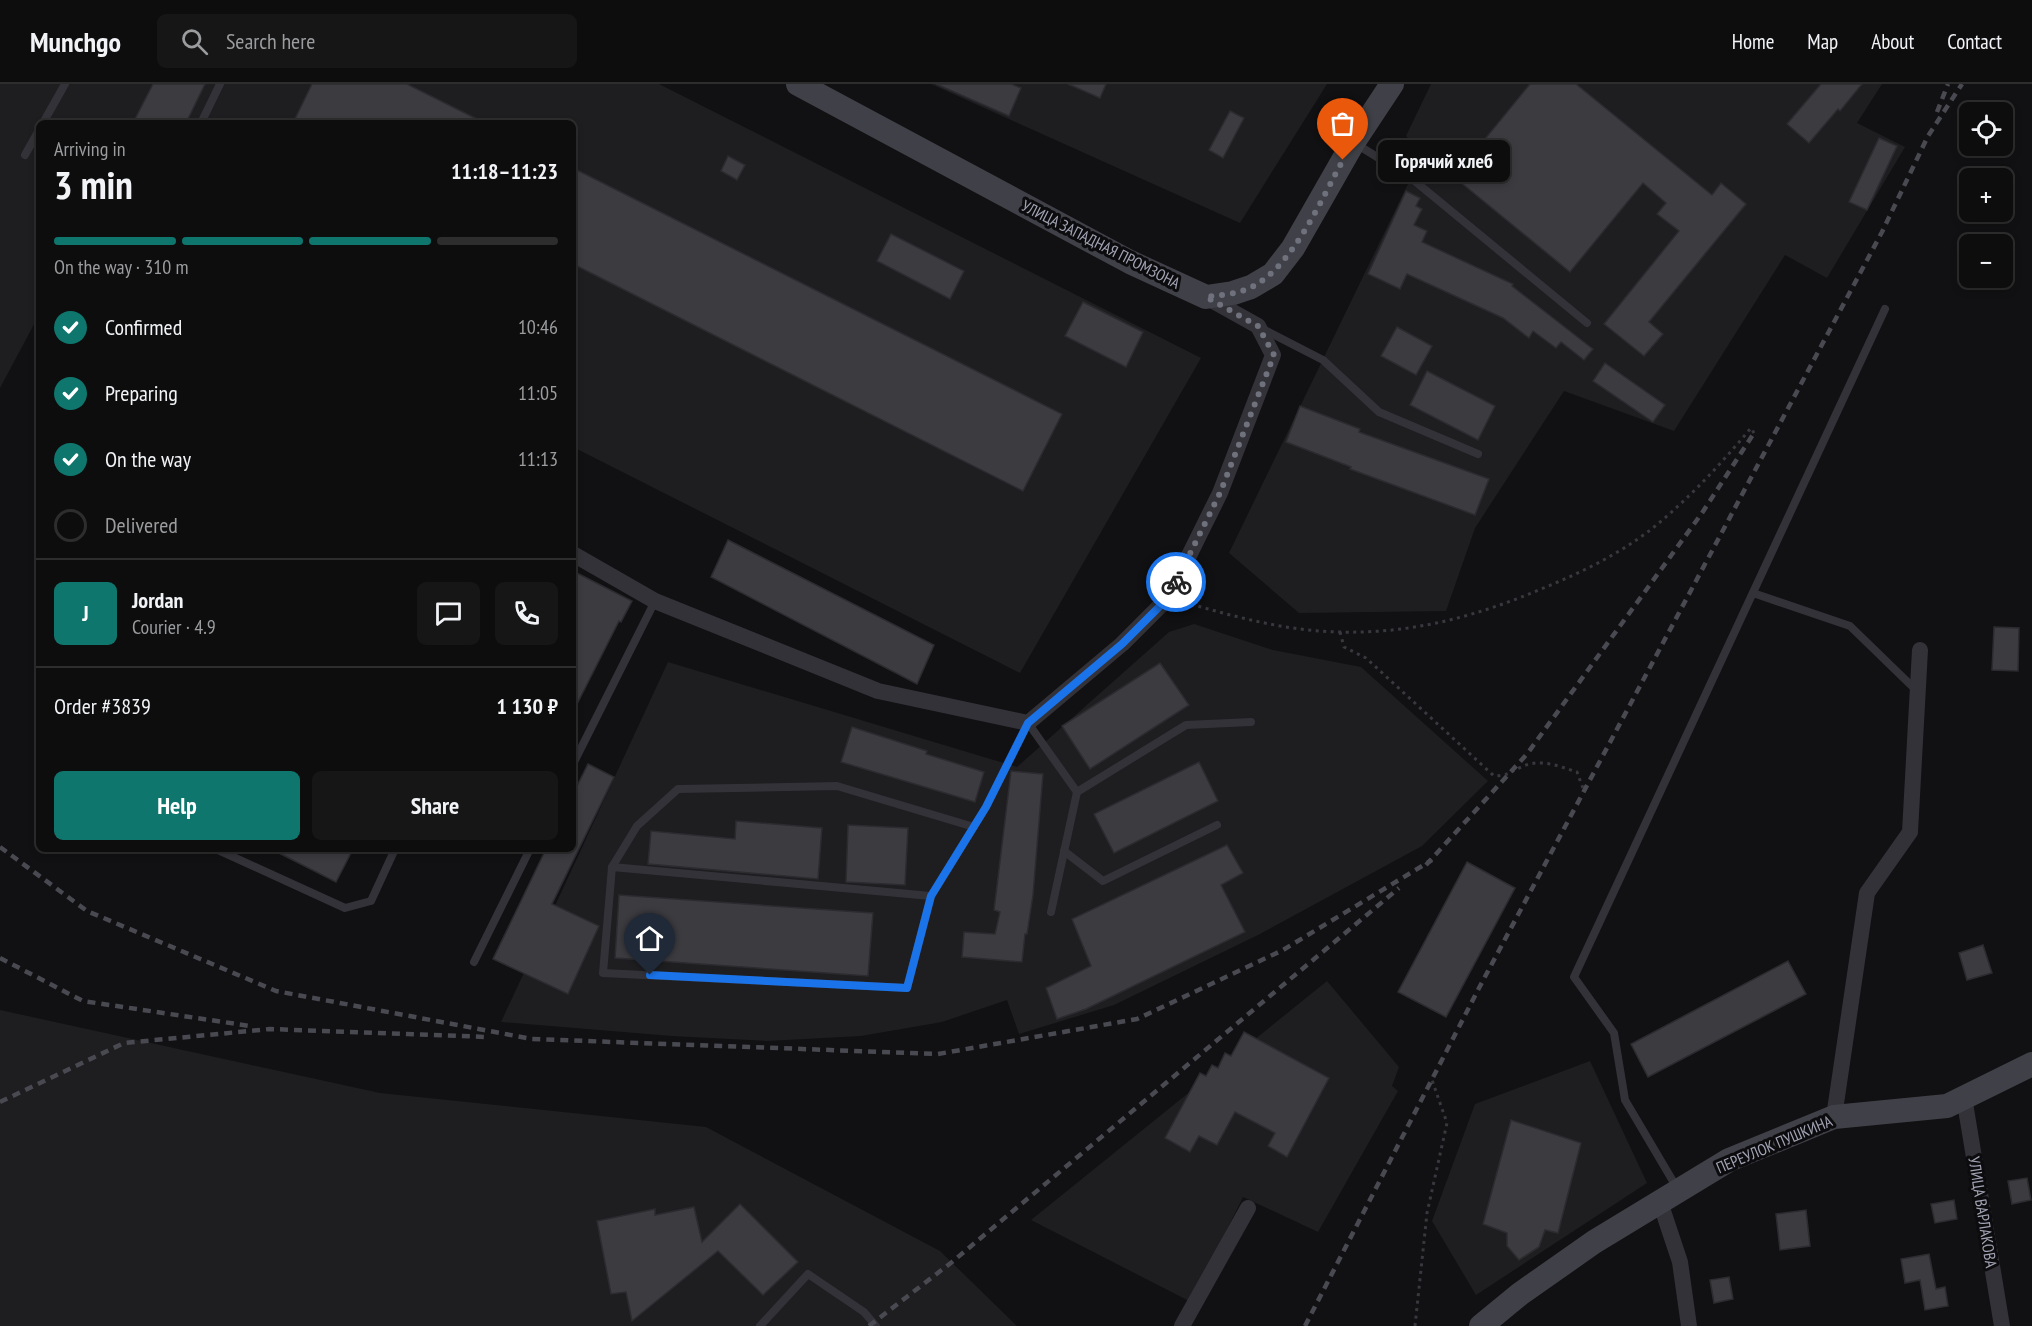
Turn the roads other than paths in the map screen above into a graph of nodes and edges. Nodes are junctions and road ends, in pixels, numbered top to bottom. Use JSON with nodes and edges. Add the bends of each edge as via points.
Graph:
{"nodes":[{"id":1,"x":64,"y":84,"type":"edge"},
{"id":2,"x":220,"y":84,"type":"edge"},
{"id":3,"x":798,"y":84,"type":"edge"},
{"id":4,"x":1392,"y":84,"type":"edge"},
{"id":5,"x":45,"y":120,"type":"edge"},
{"id":6,"x":202,"y":120,"type":"edge"},
{"id":7,"x":36,"y":135,"type":"edge"},
{"id":8,"x":1353,"y":143,"type":"junction"},
{"id":9,"x":25,"y":155,"type":"dead end"},
{"id":10,"x":1206,"y":297,"type":"junction"},
{"id":11,"x":1885,"y":309,"type":"dead end"},
{"id":12,"x":1587,"y":323,"type":"dead end"},
{"id":13,"x":1258,"y":326,"type":"junction"},
{"id":14,"x":1478,"y":454,"type":"dead end"},
{"id":15,"x":576,"y":556,"type":"edge"},
{"id":16,"x":1753,"y":593,"type":"junction"},
{"id":17,"x":655,"y":601,"type":"junction"},
{"id":18,"x":1920,"y":650,"type":"dead end"},
{"id":19,"x":1918,"y":693,"type":"junction"},
{"id":20,"x":1251,"y":722,"type":"dead end"},
{"id":21,"x":1028,"y":723,"type":"junction"},
{"id":22,"x":576,"y":758,"type":"edge"},
{"id":23,"x":1077,"y":792,"type":"junction"},
{"id":24,"x":1217,"y":825,"type":"dead end"},
{"id":25,"x":974,"y":827,"type":"junction"},
{"id":26,"x":1064,"y":851,"type":"junction"},
{"id":27,"x":223,"y":852,"type":"edge"},
{"id":28,"x":394,"y":852,"type":"edge"},
{"id":29,"x":529,"y":852,"type":"edge"},
{"id":30,"x":612,"y":867,"type":"junction"},
{"id":31,"x":931,"y":896,"type":"junction"},
{"id":32,"x":1051,"y":912,"type":"dead end"},
{"id":33,"x":474,"y":962,"type":"dead end"},
{"id":34,"x":2032,"y":1064,"type":"edge"},
{"id":35,"x":1964,"y":1097,"type":"junction"},
{"id":36,"x":1834,"y":1117,"type":"junction"},
{"id":37,"x":1669,"y":1197,"type":"junction"},
{"id":38,"x":1248,"y":1208,"type":"dead end"},
{"id":39,"x":760,"y":1326,"type":"edge"},
{"id":40,"x":876,"y":1326,"type":"edge"},
{"id":41,"x":1182,"y":1326,"type":"edge"},
{"id":42,"x":1481,"y":1326,"type":"edge"},
{"id":43,"x":1689,"y":1326,"type":"edge"},
{"id":44,"x":2002,"y":1326,"type":"edge"}],
"edges":[{"from":1,"to":5,"type":"lane"},
{"from":2,"to":6,"type":"lane"},
{"from":3,"to":10,"type":"street","name":"УЛИЦА ЗАПАДНАЯ ПРОМЗОНА","via":[[1130,262]]},
{"from":4,"to":8,"type":"street"},
{"from":7,"to":9,"type":"lane"},
{"from":8,"to":10,"type":"street","via":[[1293,248],[1273,274],[1251,287]]},
{"from":8,"to":12,"type":"lane","via":[[1411,178]]},
{"from":10,"to":13,"type":"street"},
{"from":11,"to":16,"type":"lane"},
{"from":13,"to":14,"type":"lane","via":[[1323,360],[1379,412]]},
{"from":13,"to":21,"type":"street","via":[[1274,355],[1220,493],[1168,598],[1122,644]]},
{"from":15,"to":17,"type":"street"},
{"from":16,"to":19,"type":"lane","via":[[1850,626]]},
{"from":16,"to":37,"type":"lane","via":[[1574,977],[1614,1033],[1625,1100]]},
{"from":17,"to":21,"type":"street","via":[[878,691]]},
{"from":17,"to":22,"type":"lane"},
{"from":18,"to":19,"type":"street"},
{"from":19,"to":36,"type":"street","via":[[1910,832],[1867,893]]},
{"from":20,"to":23,"type":"lane","via":[[1186,724]]},
{"from":21,"to":23,"type":"lane"},
{"from":21,"to":25,"type":"lane"},
{"from":23,"to":26,"type":"lane"},
{"from":24,"to":26,"type":"lane","via":[[1103,881]]},
{"from":25,"to":30,"type":"lane","via":[[837,786],[678,789],[637,826]]},
{"from":25,"to":31,"type":"lane"},
{"from":26,"to":32,"type":"lane"},
{"from":27,"to":28,"type":"lane","via":[[345,908],[370,902]]},
{"from":29,"to":33,"type":"lane"},
{"from":30,"to":31,"type":"lane"},
{"from":30,"to":31,"type":"lane","via":[[603,973],[907,988]]},
{"from":34,"to":35,"type":"street","name":"ПЕРЕУЛОК ПУШКИНА"},
{"from":35,"to":36,"type":"street","name":"ПЕРЕУЛОК ПУШКИНА","via":[[1947,1106]]},
{"from":35,"to":44,"type":"street","name":"УЛИЦА ВАРЛАКОВА"},
{"from":36,"to":37,"type":"street","name":"ПЕРЕУЛОК ПУШКИНА","via":[[1729,1160]]},
{"from":37,"to":42,"type":"street","name":"ПЕРЕУЛОК ПУШКИНА","via":[[1594,1242]]},
{"from":37,"to":43,"type":"street"},
{"from":38,"to":41,"type":"street"},
{"from":39,"to":40,"type":"lane","via":[[808,1274],[864,1312]]}]}
